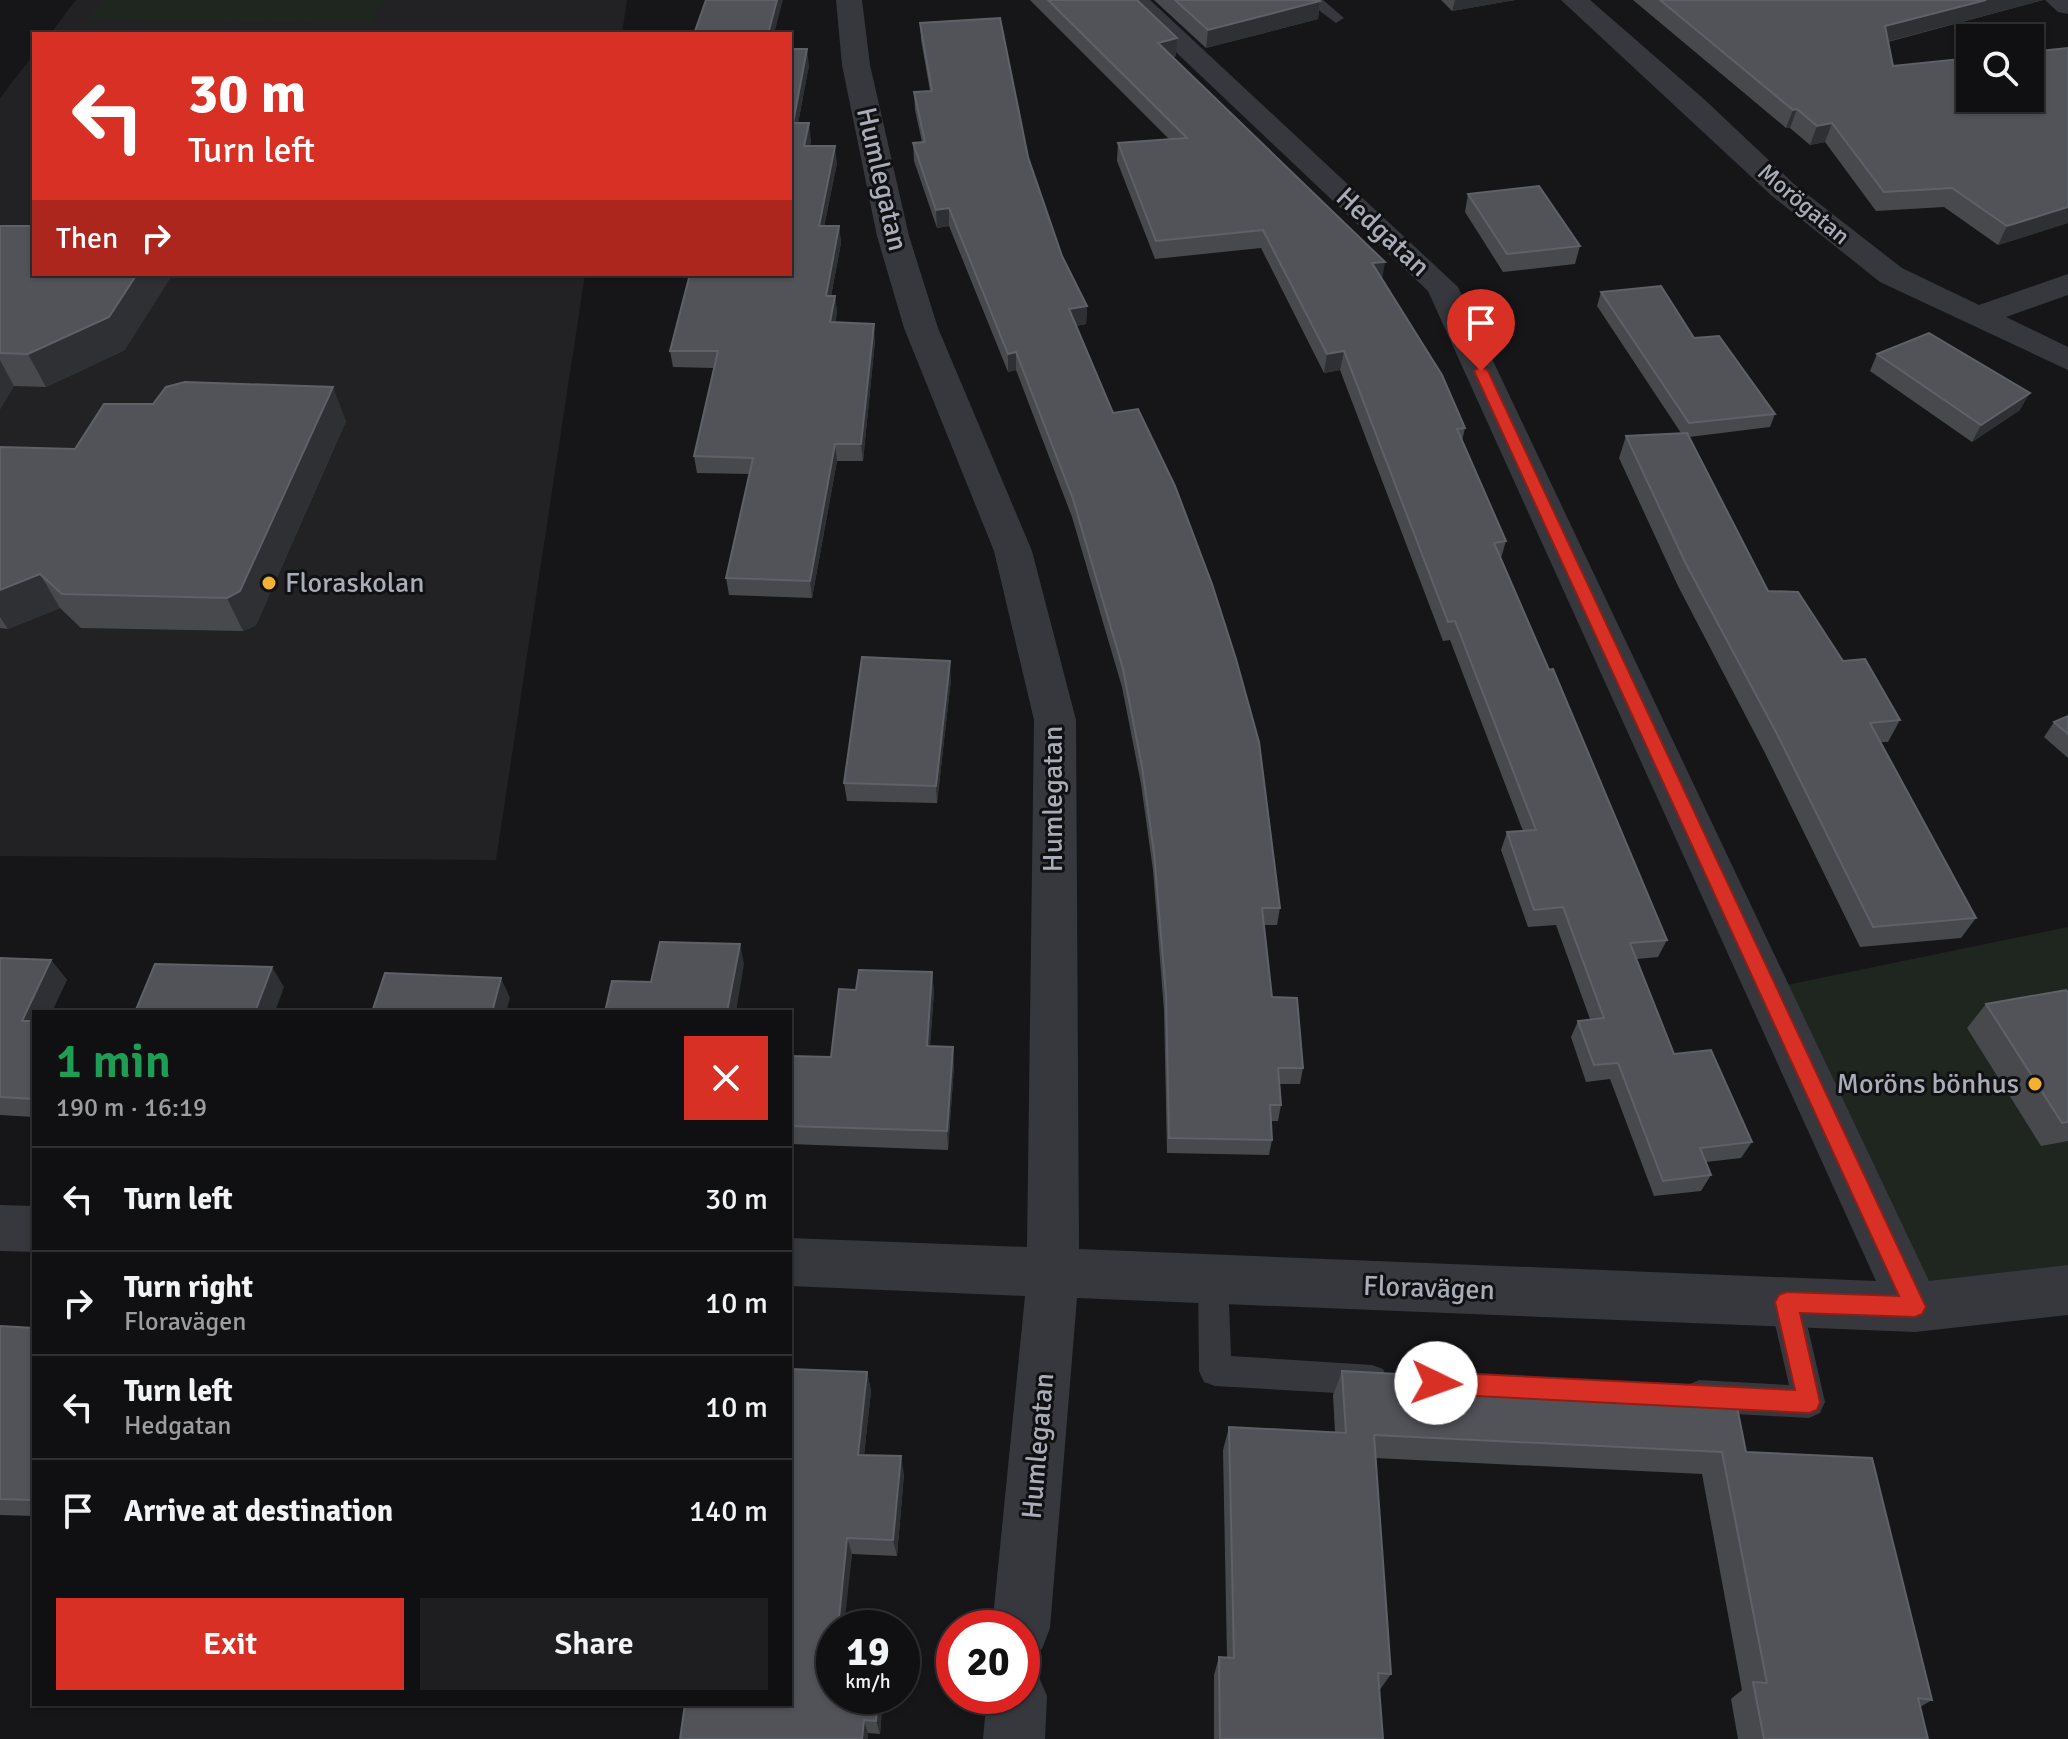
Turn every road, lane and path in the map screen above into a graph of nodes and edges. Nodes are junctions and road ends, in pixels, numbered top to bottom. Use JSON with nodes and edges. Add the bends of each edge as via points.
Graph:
{"nodes":[{"id":1,"x":849,"y":0,"type":"edge"},
{"id":2,"x":1134,"y":0,"type":"edge"},
{"id":3,"x":1313,"y":0,"type":"edge"},
{"id":4,"x":1574,"y":0,"type":"edge"},
{"id":5,"x":2058,"y":0,"type":"edge"},
{"id":6,"x":2068,"y":6,"type":"edge"},
{"id":7,"x":1336,"y":18,"type":"dead end"},
{"id":8,"x":2068,"y":284,"type":"edge"},
{"id":9,"x":1979,"y":316,"type":"junction"},
{"id":10,"x":2068,"y":360,"type":"edge"},
{"id":11,"x":0,"y":1228,"type":"edge"},
{"id":12,"x":32,"y":1229,"type":"edge"},
{"id":13,"x":792,"y":1262,"type":"edge"},
{"id":14,"x":1053,"y":1273,"type":"junction"},
{"id":15,"x":1213,"y":1279,"type":"junction"},
{"id":16,"x":2068,"y":1290,"type":"edge"},
{"id":17,"x":1786,"y":1302,"type":"junction"},
{"id":18,"x":1915,"y":1307,"type":"junction"},
{"id":19,"x":1405,"y":1381,"type":"edge"},
{"id":20,"x":1667,"y":1395,"type":"edge"},
{"id":21,"x":1023,"y":1610,"type":"edge"},
{"id":22,"x":1016,"y":1714,"type":"edge"},
{"id":23,"x":1014,"y":1739,"type":"edge"}],
"edges":[{"from":1,"to":14,"type":"street","name":"Humlegatan","via":[[856,65],[893,236],[921,328],[1013,551],[1055,720]]},
{"from":2,"to":18,"type":"street","name":"Hedgatan","via":[[1442,287]]},
{"from":3,"to":7,"type":"lane"},
{"from":4,"to":9,"type":"street","name":"Morögatan","via":[[1783,190],[1891,275]]},
{"from":5,"to":6,"type":"street"},
{"from":8,"to":9,"type":"street"},
{"from":9,"to":10,"type":"street","name":"Morögatan"},
{"from":11,"to":12,"type":"street"},
{"from":13,"to":14,"type":"street","name":"Floravägen"},
{"from":14,"to":15,"type":"street","name":"Floravägen"},
{"from":14,"to":21,"type":"street","name":"Humlegatan"},
{"from":15,"to":17,"type":"street","name":"Floravägen"},
{"from":15,"to":19,"type":"lane","via":[[1215,1371]]},
{"from":16,"to":18,"type":"street","name":"Floravägen"},
{"from":17,"to":18,"type":"street","name":"Floravägen"},
{"from":17,"to":20,"type":"lane","via":[[1809,1402]]},
{"from":22,"to":23,"type":"street"}]}
